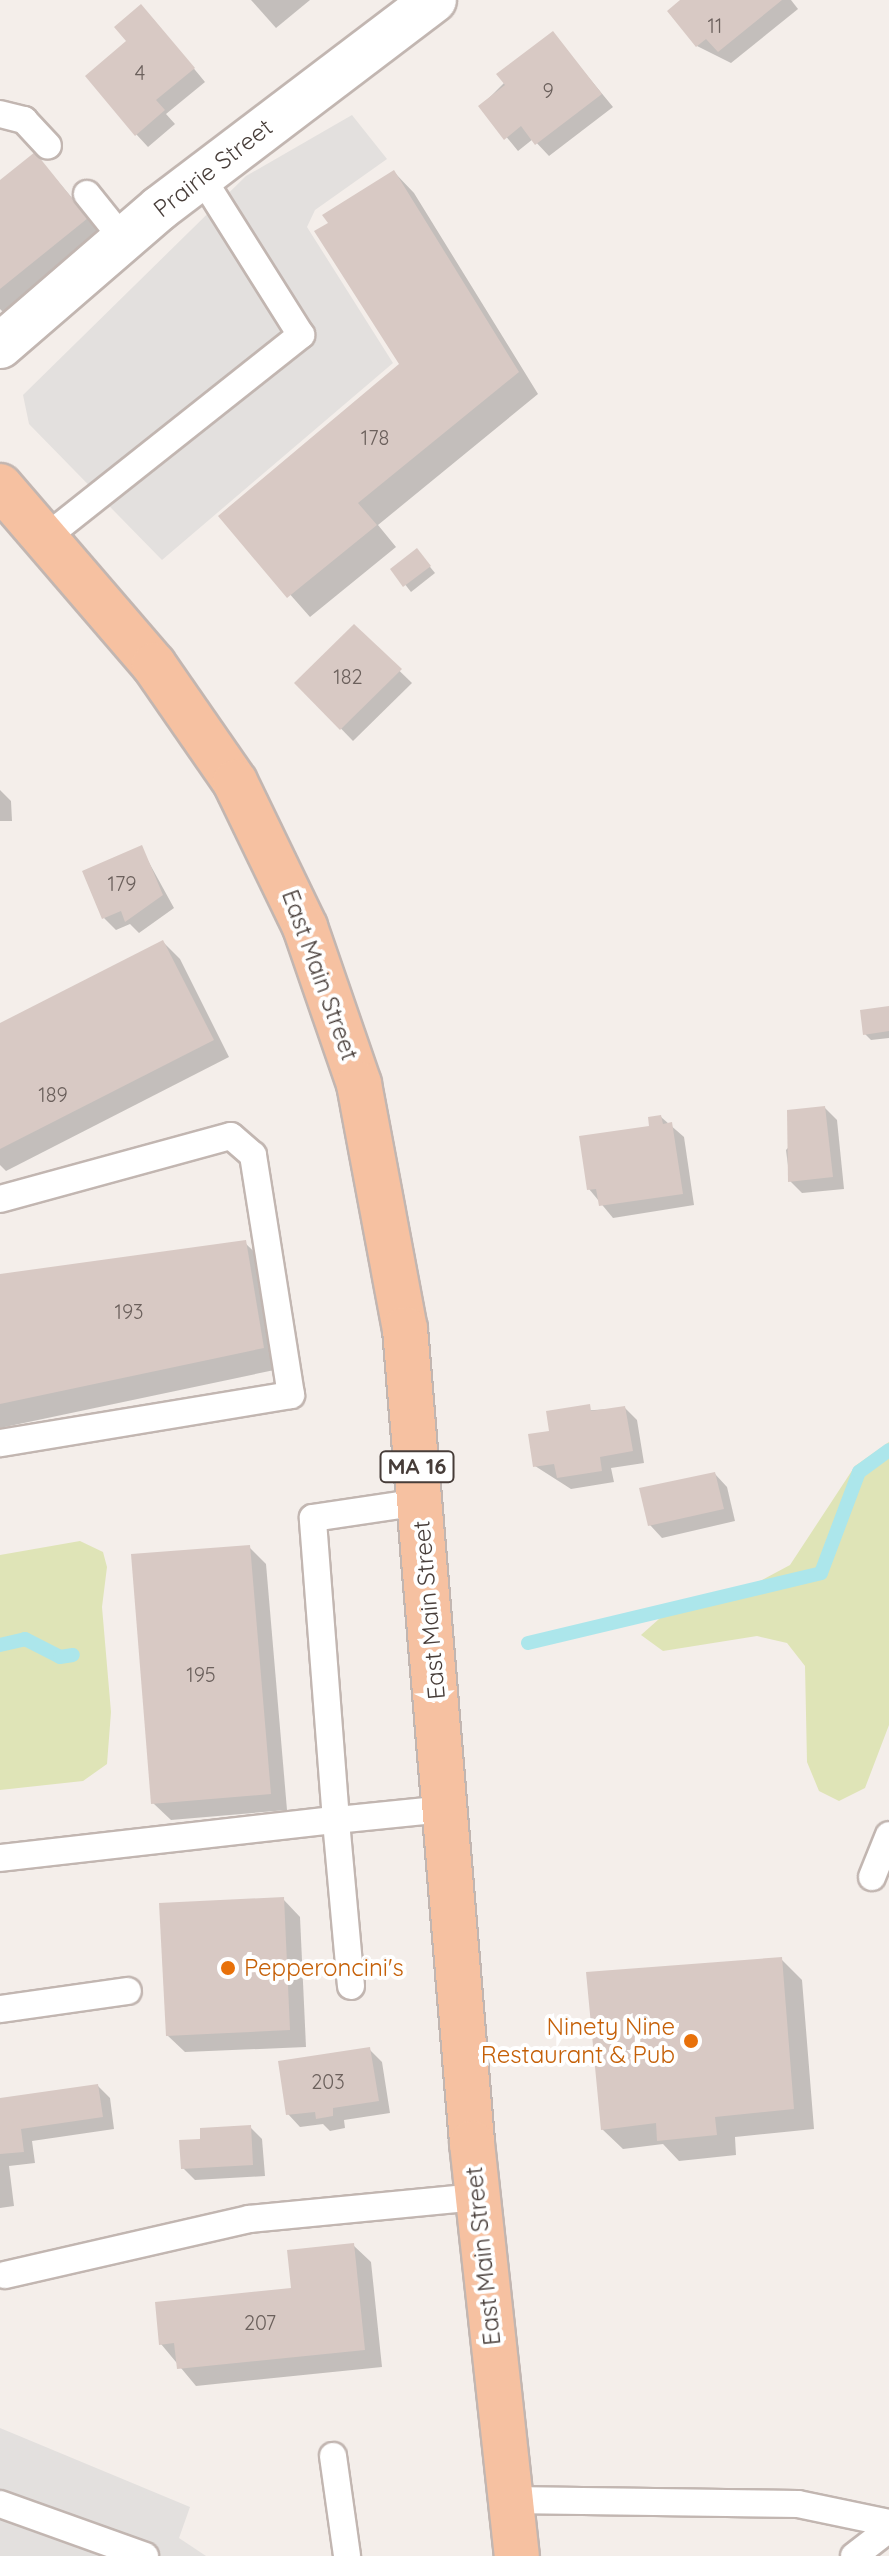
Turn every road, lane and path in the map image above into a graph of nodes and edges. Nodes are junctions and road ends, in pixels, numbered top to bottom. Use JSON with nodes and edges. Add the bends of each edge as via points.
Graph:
{"nodes":[{"id":1,"x":434,"y":0,"type":"edge"},
{"id":2,"x":0,"y":114,"type":"edge"},
{"id":3,"x":48,"y":146,"type":"dead end"},
{"id":4,"x":201,"y":176,"type":"junction"},
{"id":5,"x":87,"y":194,"type":"dead end"},
{"id":6,"x":123,"y":239,"type":"junction"},
{"id":7,"x":0,"y":346,"type":"edge"},
{"id":8,"x":0,"y":486,"type":"edge"},
{"id":9,"x":45,"y":538,"type":"junction"},
{"id":10,"x":0,"y":1199,"type":"edge"},
{"id":11,"x":0,"y":1443,"type":"edge"},
{"id":12,"x":420,"y":1502,"type":"junction"},
{"id":13,"x":445,"y":1809,"type":"junction"},
{"id":14,"x":336,"y":1820,"type":"junction"},
{"id":15,"x":889,"y":1835,"type":"edge"},
{"id":16,"x":0,"y":1858,"type":"edge"},
{"id":17,"x":872,"y":1877,"type":"dead end"},
{"id":18,"x":351,"y":1986,"type":"dead end"},
{"id":19,"x":128,"y":1991,"type":"dead end"},
{"id":20,"x":0,"y":2009,"type":"edge"},
{"id":21,"x":477,"y":2197,"type":"junction"},
{"id":22,"x":5,"y":2275,"type":"dead end"},
{"id":23,"x":333,"y":2456,"type":"dead end"},
{"id":24,"x":511,"y":2500,"type":"junction"},
{"id":25,"x":0,"y":2504,"type":"edge"},
{"id":26,"x":889,"y":2526,"type":"edge"},
{"id":27,"x":145,"y":2556,"type":"edge"},
{"id":28,"x":347,"y":2556,"type":"edge"},
{"id":29,"x":517,"y":2556,"type":"edge"},
{"id":30,"x":854,"y":2556,"type":"edge"}],
"edges":[{"from":1,"to":4,"type":"street","name":"Prairie Street"},
{"from":2,"to":3,"type":"lane","via":[[24,120]]},
{"from":4,"to":6,"type":"street","name":"Prairie Street"},
{"from":4,"to":9,"type":"lane","via":[[301,335]]},
{"from":5,"to":6,"type":"lane"},
{"from":6,"to":7,"type":"street","name":"Prairie Street"},
{"from":8,"to":9,"type":"main road","name":"East Main Street","number":"MA 16"},
{"from":9,"to":12,"type":"main road","name":"East Main Street","number":"MA 16","via":[[209,740],[284,878],[326,978],[359,1084],[384,1200]]},
{"from":10,"to":11,"type":"lane","via":[[231,1136],[253,1155],[291,1395]]},
{"from":12,"to":13,"type":"main road","name":"East Main Street","number":"MA 16"},
{"from":12,"to":14,"type":"lane","via":[[313,1518]]},
{"from":13,"to":14,"type":"lane"},
{"from":13,"to":21,"type":"main road","name":"East Main Street","number":"MA 16"},
{"from":14,"to":16,"type":"lane"},
{"from":14,"to":18,"type":"lane"},
{"from":15,"to":17,"type":"lane"},
{"from":19,"to":20,"type":"lane"},
{"from":21,"to":22,"type":"lane","via":[[249,2219]]},
{"from":21,"to":24,"type":"main road","name":"East Main Street","number":"MA 16"},
{"from":23,"to":28,"type":"lane"},
{"from":24,"to":26,"type":"lane","via":[[798,2504]]},
{"from":24,"to":29,"type":"main road","name":"East Main Street","number":"MA 16"},
{"from":25,"to":27,"type":"lane"},
{"from":26,"to":30,"type":"lane"}]}
